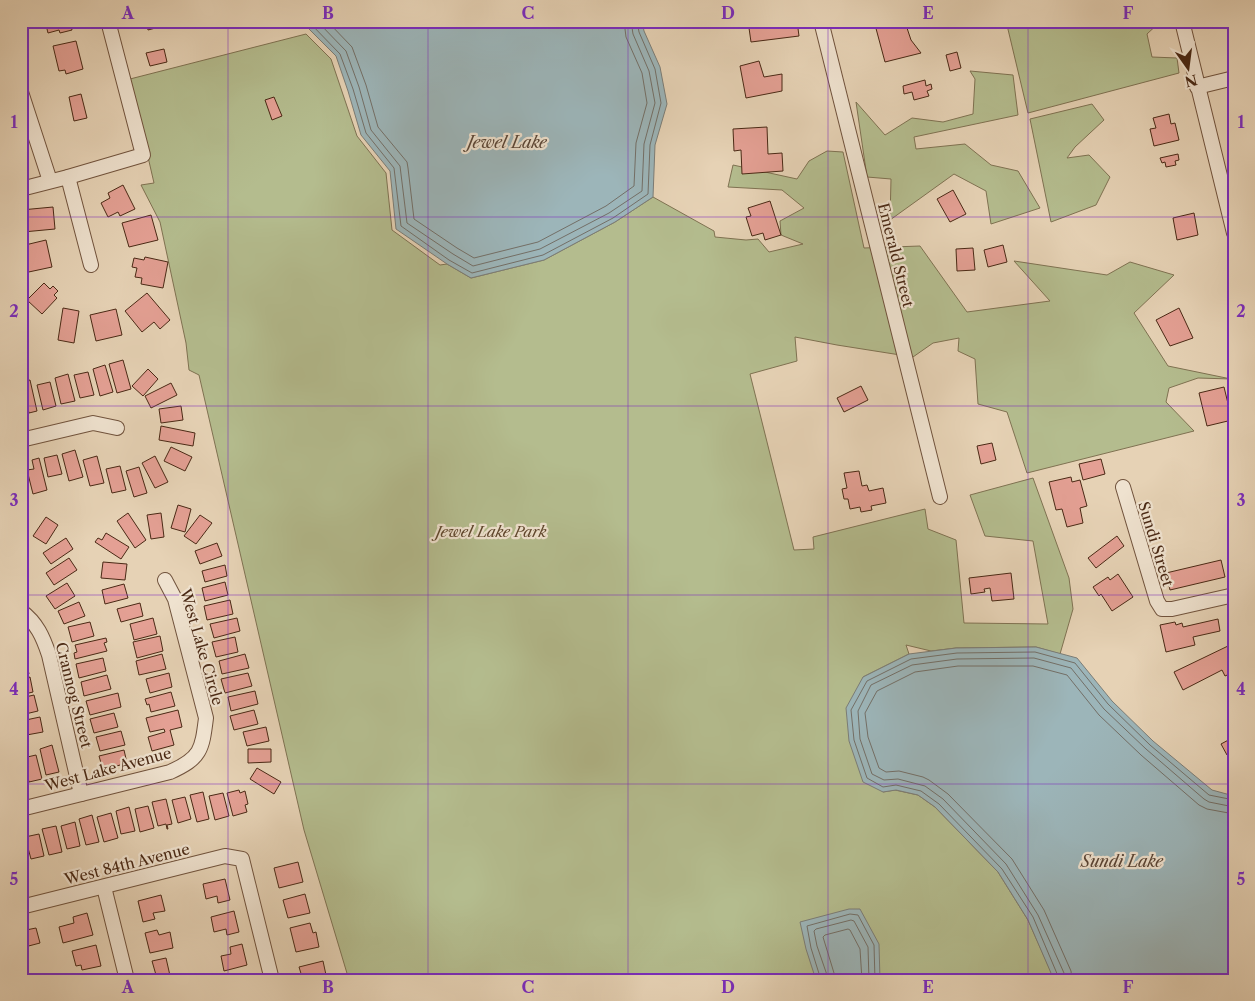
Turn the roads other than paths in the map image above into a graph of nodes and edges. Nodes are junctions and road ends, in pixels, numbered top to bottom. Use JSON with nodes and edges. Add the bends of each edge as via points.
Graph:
{"nodes":[{"id":1,"x":108,"y":21,"type":"edge"},
{"id":2,"x":821,"y":21,"type":"edge"},
{"id":3,"x":1182,"y":21,"type":"edge"},
{"id":4,"x":1234,"y":78,"type":"edge"},
{"id":5,"x":1197,"y":87,"type":"junction"},
{"id":6,"x":21,"y":92,"type":"edge"},
{"id":7,"x":68,"y":177,"type":"junction"},
{"id":8,"x":50,"y":182,"type":"junction"},
{"id":9,"x":21,"y":189,"type":"edge"},
{"id":10,"x":1234,"y":233,"type":"edge"},
{"id":11,"x":91,"y":265,"type":"dead end"},
{"id":12,"x":117,"y":428,"type":"dead end"},
{"id":13,"x":21,"y":440,"type":"edge"},
{"id":14,"x":1122,"y":487,"type":"dead end"},
{"id":15,"x":940,"y":498,"type":"dead end"},
{"id":16,"x":165,"y":580,"type":"dead end"},
{"id":17,"x":1234,"y":595,"type":"edge"},
{"id":18,"x":22,"y":610,"type":"edge"},
{"id":19,"x":199,"y":752,"type":"joint"},
{"id":20,"x":81,"y":794,"type":"junction"},
{"id":21,"x":21,"y":809,"type":"edge"},
{"id":22,"x":104,"y":887,"type":"junction"},
{"id":23,"x":21,"y":907,"type":"edge"},
{"id":24,"x":127,"y":980,"type":"edge"},
{"id":25,"x":272,"y":980,"type":"edge"}],
"edges":[{"from":1,"to":7,"type":"street","via":[[143,155]]},
{"from":2,"to":15,"type":"street","name":"Emerald Street"},
{"from":3,"to":5,"type":"street"},
{"from":4,"to":5,"type":"street"},
{"from":5,"to":10,"type":"street"},
{"from":6,"to":8,"type":"street"},
{"from":7,"to":8,"type":"street"},
{"from":7,"to":11,"type":"street"},
{"from":8,"to":9,"type":"street"},
{"from":12,"to":13,"type":"street","via":[[93,423]]},
{"from":14,"to":17,"type":"street","name":"Sundi Street","via":[[1162,609],[1172,610]]},
{"from":16,"to":19,"type":"street","name":"West Lake Circle","via":[[175,599],[206,718]]},
{"from":18,"to":20,"type":"street","name":"Crannog Street","via":[[42,635],[49,655]]},
{"from":19,"to":20,"type":"street","name":"West Lake Avenue","via":[[187,764],[170,772]]},
{"from":20,"to":21,"type":"street","name":"West Lake Avenue"},
{"from":22,"to":23,"type":"street","name":"West 84th Avenue"},
{"from":22,"to":24,"type":"street"},
{"from":22,"to":25,"type":"street","name":"West 84th Avenue","via":[[225,856],[242,859]]}]}
